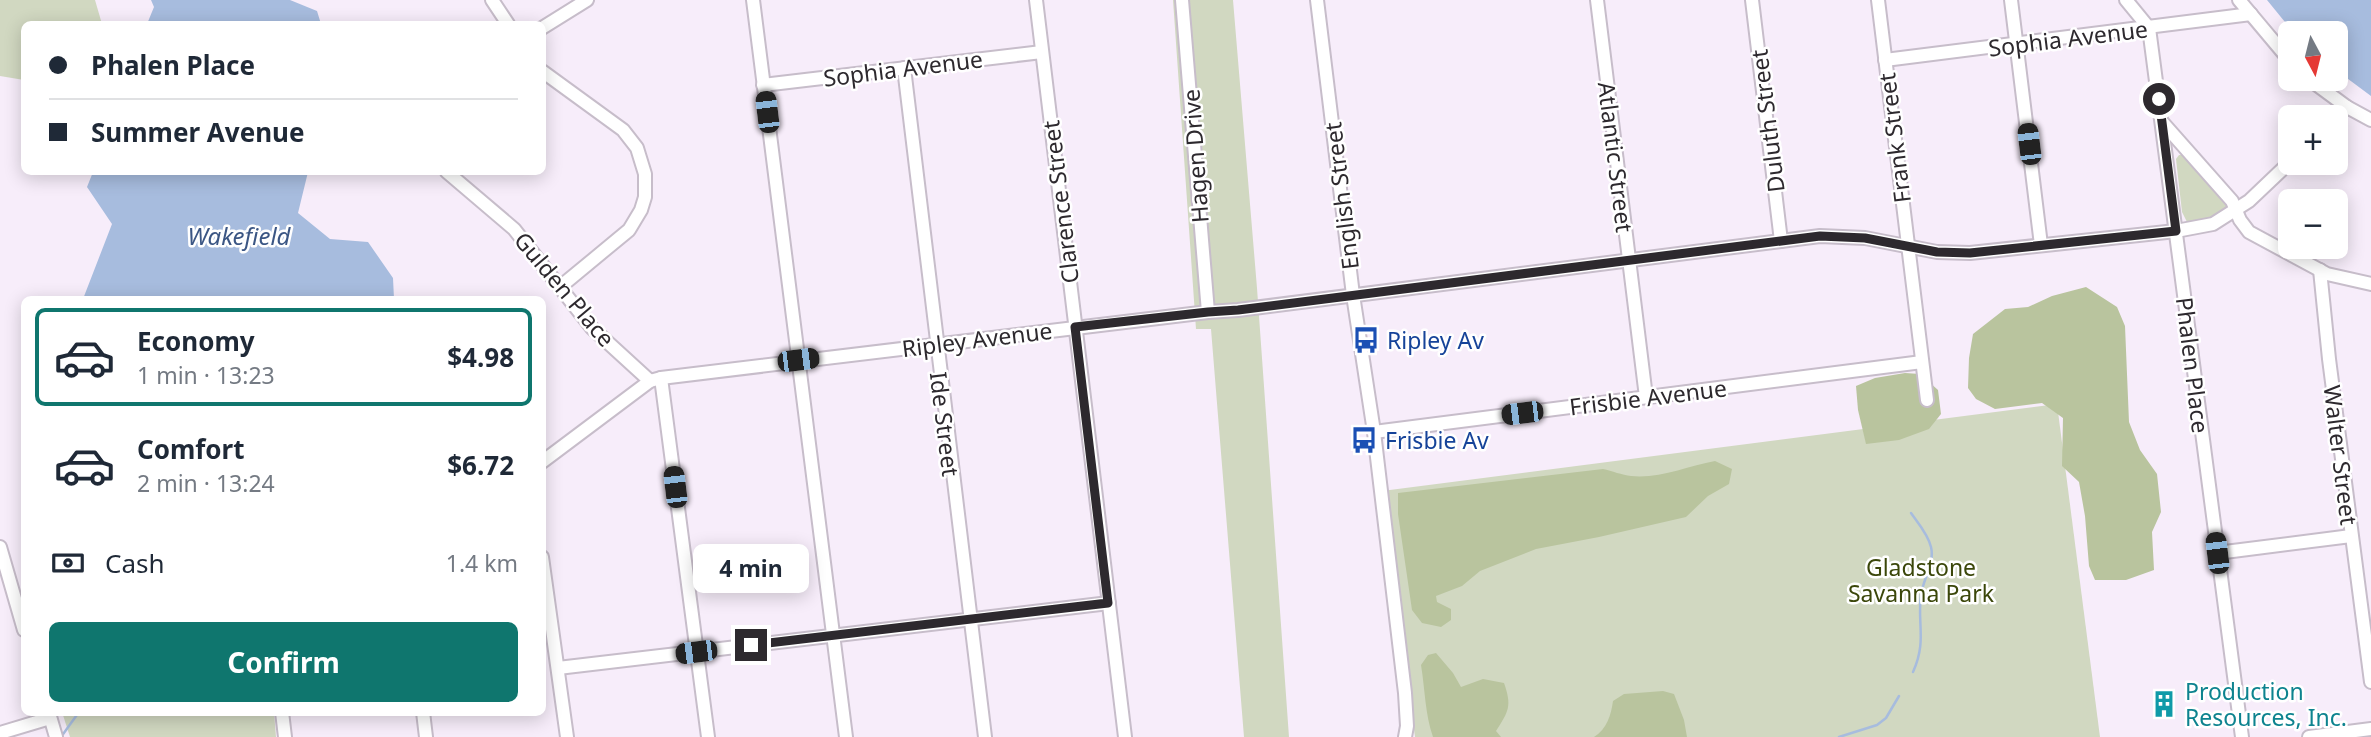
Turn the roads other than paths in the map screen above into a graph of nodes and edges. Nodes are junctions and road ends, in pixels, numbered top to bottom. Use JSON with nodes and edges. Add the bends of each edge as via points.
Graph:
{"nodes":[{"id":1,"x":492,"y":0,"type":"edge"},
{"id":2,"x":587,"y":0,"type":"edge"},
{"id":3,"x":753,"y":0,"type":"edge"},
{"id":4,"x":1036,"y":0,"type":"edge"},
{"id":5,"x":1182,"y":0,"type":"edge"},
{"id":6,"x":1317,"y":0,"type":"edge"},
{"id":7,"x":1597,"y":0,"type":"edge"},
{"id":8,"x":1752,"y":0,"type":"edge"},
{"id":9,"x":1878,"y":0,"type":"edge"},
{"id":10,"x":2011,"y":0,"type":"edge"},
{"id":11,"x":2126,"y":0,"type":"edge"},
{"id":12,"x":2239,"y":0,"type":"edge"},
{"id":13,"x":2251,"y":14,"type":"junction"},
{"id":14,"x":506,"y":21,"type":"edge"},
{"id":15,"x":546,"y":26,"type":"edge"},
{"id":16,"x":2149,"y":28,"type":"junction"},
{"id":17,"x":2017,"y":44,"type":"junction"},
{"id":18,"x":2278,"y":46,"type":"edge"},
{"id":19,"x":1042,"y":52,"type":"junction"},
{"id":20,"x":1885,"y":60,"type":"junction"},
{"id":21,"x":904,"y":68,"type":"junction"},
{"id":22,"x":546,"y":74,"type":"edge"},
{"id":23,"x":764,"y":85,"type":"junction"},
{"id":24,"x":2325,"y":91,"type":"edge"},
{"id":25,"x":2344,"y":105,"type":"edge"},
{"id":26,"x":2348,"y":108,"type":"edge"},
{"id":27,"x":2371,"y":120,"type":"edge"},
{"id":28,"x":2163,"y":123,"type":"junction"},
{"id":29,"x":2278,"y":173,"type":"edge"},
{"id":30,"x":451,"y":175,"type":"edge"},
{"id":31,"x":2236,"y":210,"type":"junction"},
{"id":32,"x":2176,"y":231,"type":"junction"},
{"id":33,"x":1781,"y":242,"type":"junction"},
{"id":34,"x":2041,"y":245,"type":"junction"},
{"id":35,"x":1907,"y":246,"type":"junction"},
{"id":36,"x":1629,"y":260,"type":"junction"},
{"id":37,"x":2320,"y":270,"type":"junction"},
{"id":38,"x":2371,"y":284,"type":"edge"},
{"id":39,"x":560,"y":287,"type":"junction"},
{"id":40,"x":1353,"y":295,"type":"junction"},
{"id":41,"x":1208,"y":312,"type":"junction"},
{"id":42,"x":1075,"y":327,"type":"junction"},
{"id":43,"x":935,"y":344,"type":"junction"},
{"id":44,"x":798,"y":360,"type":"junction"},
{"id":45,"x":1922,"y":362,"type":"junction"},
{"id":46,"x":656,"y":379,"type":"junction"},
{"id":47,"x":1646,"y":397,"type":"junction"},
{"id":48,"x":1927,"y":400,"type":"dead end"},
{"id":49,"x":1374,"y":432,"type":"junction"},
{"id":50,"x":546,"y":459,"type":"edge"},
{"id":51,"x":2351,"y":536,"type":"junction"},
{"id":52,"x":0,"y":547,"type":"edge"},
{"id":53,"x":2217,"y":553,"type":"junction"},
{"id":54,"x":546,"y":584,"type":"edge"},
{"id":55,"x":1108,"y":603,"type":"junction"},
{"id":56,"x":970,"y":619,"type":"junction"},
{"id":57,"x":21,"y":620,"type":"edge"},
{"id":58,"x":833,"y":635,"type":"junction"},
{"id":59,"x":696,"y":652,"type":"junction"},
{"id":60,"x":558,"y":668,"type":"junction"},
{"id":61,"x":2371,"y":682,"type":"edge"},
{"id":62,"x":47,"y":716,"type":"edge"},
{"id":63,"x":50,"y":716,"type":"edge"},
{"id":64,"x":282,"y":716,"type":"edge"},
{"id":65,"x":424,"y":716,"type":"edge"},
{"id":66,"x":2371,"y":729,"type":"edge"},
{"id":67,"x":0,"y":733,"type":"edge"},
{"id":68,"x":1408,"y":733,"type":"edge"},
{"id":69,"x":56,"y":737,"type":"edge"},
{"id":70,"x":285,"y":737,"type":"edge"},
{"id":71,"x":426,"y":737,"type":"edge"},
{"id":72,"x":567,"y":737,"type":"edge"},
{"id":73,"x":708,"y":737,"type":"edge"},
{"id":74,"x":846,"y":737,"type":"edge"},
{"id":75,"x":985,"y":737,"type":"edge"},
{"id":76,"x":1125,"y":737,"type":"edge"},
{"id":77,"x":2242,"y":737,"type":"edge"},
{"id":78,"x":2309,"y":737,"type":"edge"}],
"edges":[{"from":1,"to":14,"type":"street"},
{"from":2,"to":15,"type":"street"},
{"from":3,"to":23,"type":"street"},
{"from":4,"to":19,"type":"street","name":"Clarence Street"},
{"from":5,"to":41,"type":"street","name":"Hagen Drive"},
{"from":6,"to":40,"type":"street","name":"English Street"},
{"from":7,"to":36,"type":"street","name":"Atlantic Street"},
{"from":8,"to":33,"type":"street","name":"Duluth Street"},
{"from":9,"to":20,"type":"street","name":"Frank Street"},
{"from":10,"to":17,"type":"street"},
{"from":11,"to":16,"type":"street"},
{"from":12,"to":13,"type":"street"},
{"from":13,"to":16,"type":"street","name":"Sophia Avenue"},
{"from":13,"to":18,"type":"street"},
{"from":16,"to":17,"type":"street","name":"Sophia Avenue"},
{"from":16,"to":28,"type":"street","name":"Phalen Place"},
{"from":17,"to":20,"type":"street","name":"Sophia Avenue"},
{"from":17,"to":34,"type":"street"},
{"from":19,"to":21,"type":"street","name":"Sophia Avenue"},
{"from":19,"to":42,"type":"street","name":"Clarence Street"},
{"from":20,"to":35,"type":"street","name":"Frank Street"},
{"from":21,"to":23,"type":"street","name":"Sophia Avenue"},
{"from":21,"to":43,"type":"street","name":"Ide Street"},
{"from":22,"to":39,"type":"street","via":[[623,130],[637,148],[645,174],[645,197],[629,230]]},
{"from":23,"to":44,"type":"street"},
{"from":24,"to":25,"type":"street"},
{"from":26,"to":27,"type":"street"},
{"from":28,"to":31,"type":"street"},
{"from":28,"to":32,"type":"street","name":"Phalen Place"},
{"from":29,"to":31,"type":"street","name":"Ripley Avenue"},
{"from":30,"to":39,"type":"street","name":"Gulden Place","via":[[514,229]]},
{"from":31,"to":32,"type":"street","name":"Ripley Avenue","via":[[2213,224]]},
{"from":31,"to":37,"type":"street","via":[[2249,232]]},
{"from":32,"to":34,"type":"street","name":"Ripley Avenue"},
{"from":32,"to":53,"type":"street","name":"Phalen Place"},
{"from":33,"to":35,"type":"street","name":"Ripley Avenue","via":[[1820,236]]},
{"from":33,"to":36,"type":"street","name":"Ripley Avenue"},
{"from":34,"to":35,"type":"street","name":"Ripley Avenue","via":[[1970,253]]},
{"from":35,"to":45,"type":"street","name":"Frank Street"},
{"from":36,"to":40,"type":"street","name":"Ripley Avenue"},
{"from":36,"to":47,"type":"street","name":"Atlantic Street"},
{"from":37,"to":38,"type":"street"},
{"from":37,"to":51,"type":"street","name":"Walter Street"},
{"from":39,"to":46,"type":"street","name":"Gulden Place","via":[[592,328]]},
{"from":40,"to":41,"type":"street","name":"Ripley Avenue"},
{"from":40,"to":49,"type":"street","name":"English Street"},
{"from":41,"to":42,"type":"street","name":"Ripley Avenue"},
{"from":42,"to":43,"type":"street","name":"Ripley Avenue"},
{"from":42,"to":55,"type":"street","name":"Clarence Street"},
{"from":43,"to":44,"type":"street","name":"Ripley Avenue"},
{"from":43,"to":56,"type":"street","name":"Ide Street"},
{"from":44,"to":46,"type":"street","name":"Ripley Avenue"},
{"from":44,"to":58,"type":"street"},
{"from":45,"to":47,"type":"street","name":"Frisbie Avenue"},
{"from":45,"to":48,"type":"street","name":"Frank Street"},
{"from":46,"to":50,"type":"street","name":"Ripley Avenue"},
{"from":46,"to":59,"type":"street"},
{"from":47,"to":49,"type":"street","name":"Frisbie Avenue"},
{"from":49,"to":68,"type":"street","name":"English Street"},
{"from":51,"to":53,"type":"street"},
{"from":51,"to":61,"type":"street","name":"Walter Street"},
{"from":52,"to":57,"type":"street"},
{"from":53,"to":77,"type":"street","name":"Phalen Place"},
{"from":54,"to":60,"type":"street"},
{"from":55,"to":56,"type":"street"},
{"from":55,"to":76,"type":"street","name":"Clarence Street"},
{"from":56,"to":58,"type":"street"},
{"from":56,"to":75,"type":"street","name":"Ide Street"},
{"from":58,"to":59,"type":"street"},
{"from":58,"to":74,"type":"street"},
{"from":59,"to":60,"type":"street"},
{"from":59,"to":73,"type":"street"},
{"from":60,"to":72,"type":"street"},
{"from":62,"to":67,"type":"street"},
{"from":63,"to":69,"type":"street"},
{"from":64,"to":70,"type":"street"},
{"from":65,"to":71,"type":"street"},
{"from":66,"to":78,"type":"street"}]}
